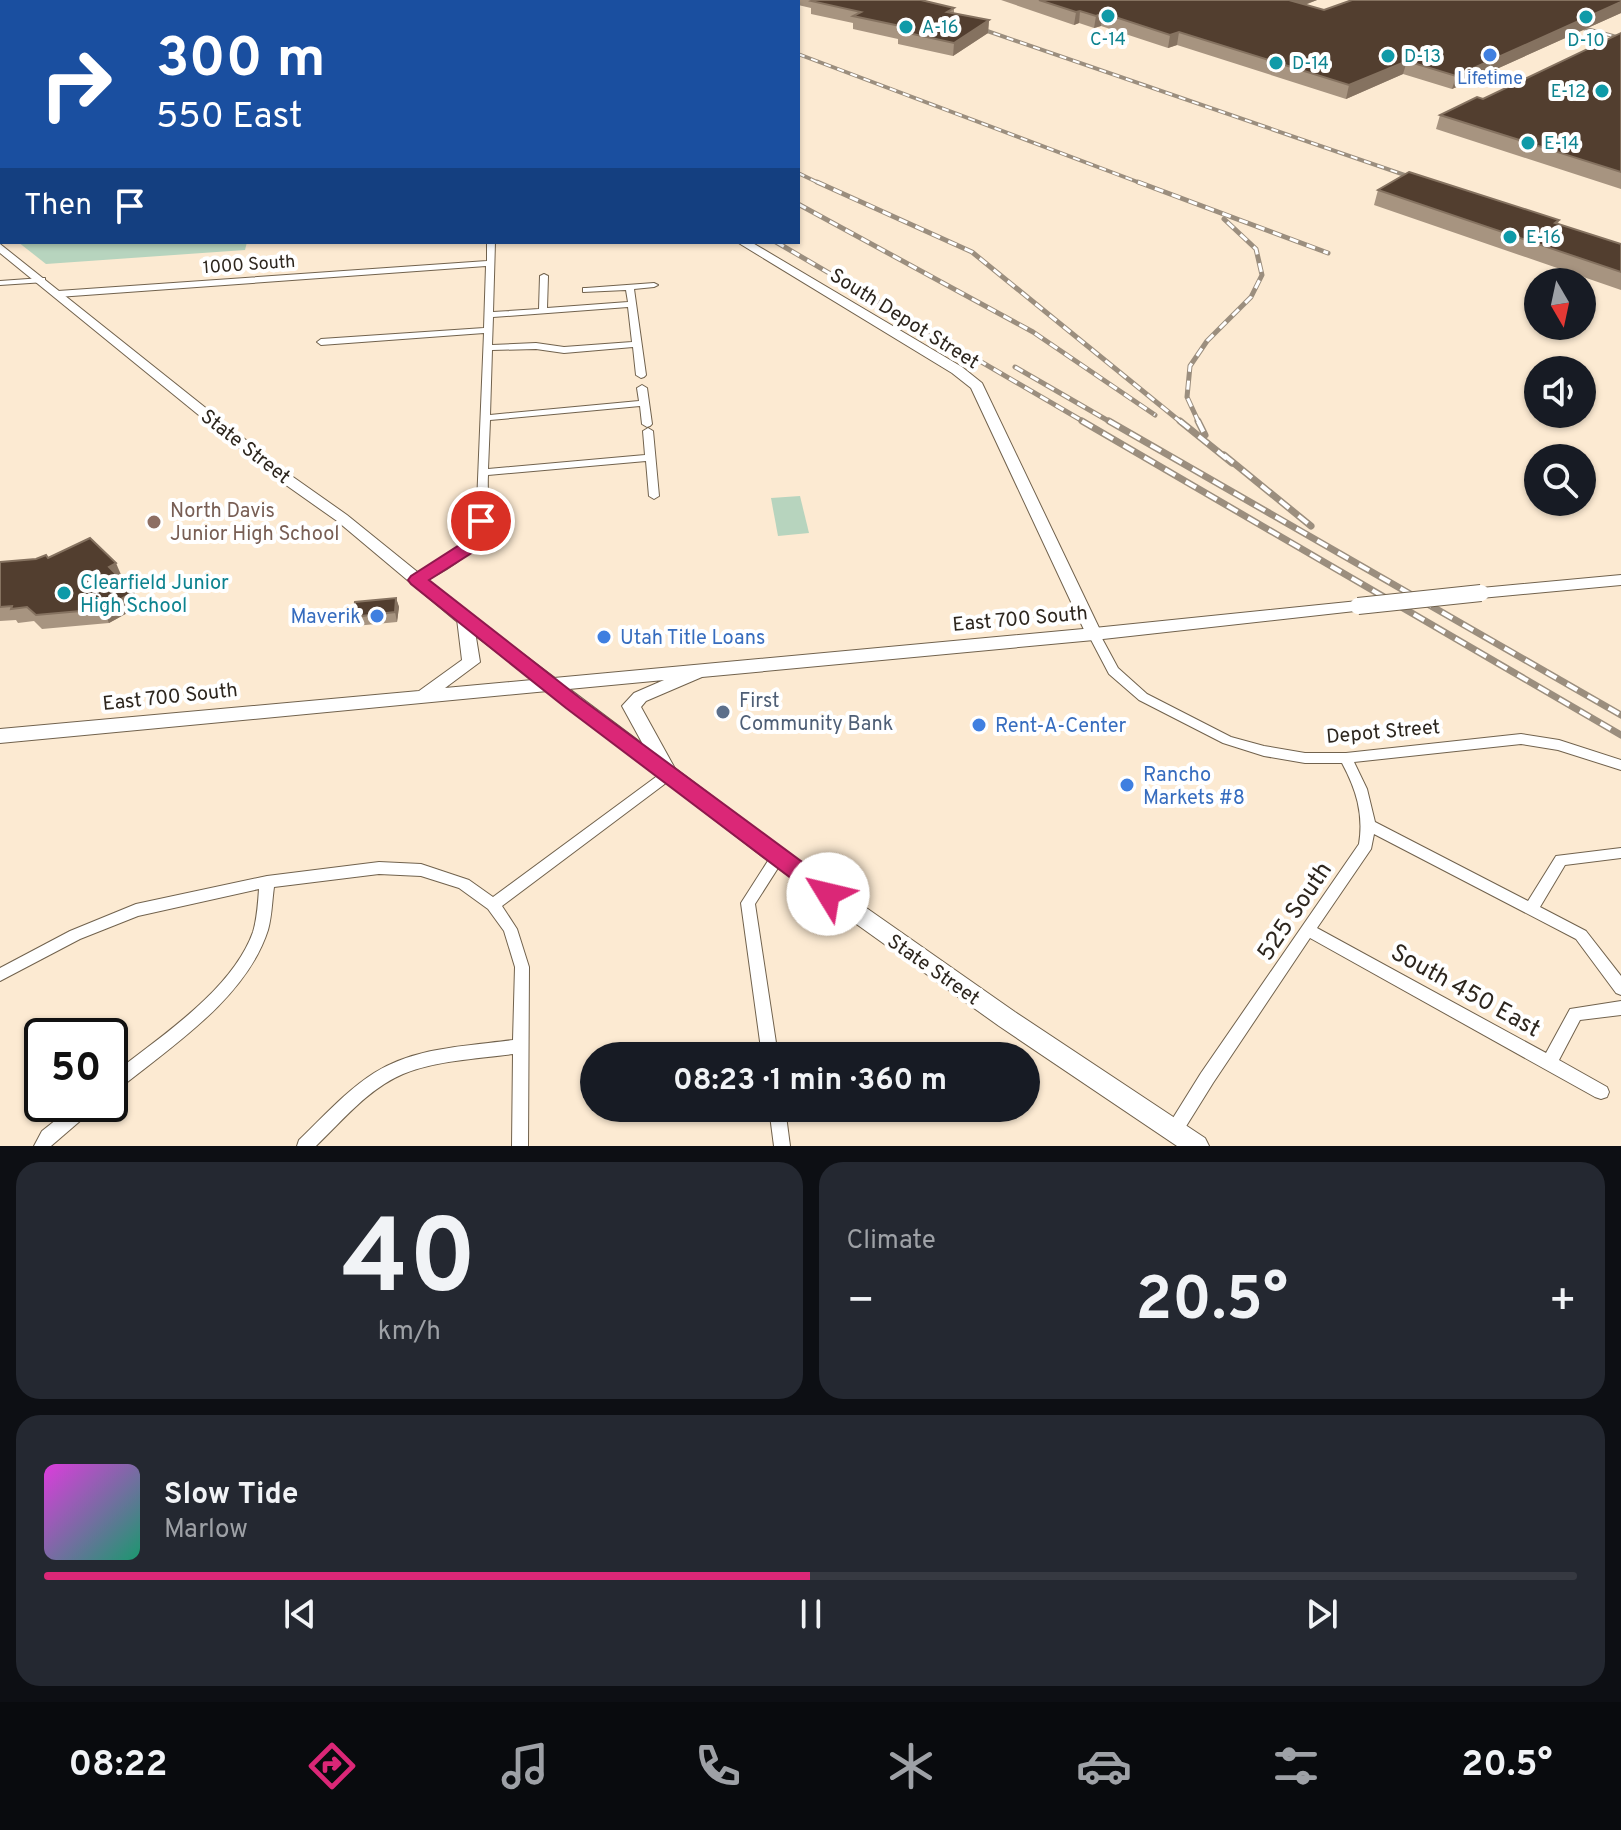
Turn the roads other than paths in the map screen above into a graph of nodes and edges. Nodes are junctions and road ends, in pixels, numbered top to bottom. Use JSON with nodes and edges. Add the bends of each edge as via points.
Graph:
{"nodes":[{"id":1,"x":491,"y":244,"type":"edge"},
{"id":2,"x":746,"y":244,"type":"edge"},
{"id":3,"x":0,"y":247,"type":"edge"},
{"id":4,"x":490,"y":263,"type":"junction"},
{"id":5,"x":544,"y":276,"type":"dead end"},
{"id":6,"x":42,"y":280,"type":"junction"},
{"id":7,"x":0,"y":283,"type":"edge"},
{"id":8,"x":654,"y":285,"type":"dead end"},
{"id":9,"x":630,"y":287,"type":"junction"},
{"id":10,"x":586,"y":290,"type":"dead end"},
{"id":11,"x":58,"y":294,"type":"junction"},
{"id":12,"x":632,"y":304,"type":"junction"},
{"id":13,"x":543,"y":310,"type":"junction"},
{"id":14,"x":488,"y":315,"type":"junction"},
{"id":15,"x":487,"y":330,"type":"junction"},
{"id":16,"x":321,"y":342,"type":"dead end"},
{"id":17,"x":637,"y":344,"type":"junction"},
{"id":18,"x":487,"y":348,"type":"junction"},
{"id":19,"x":641,"y":375,"type":"dead end"},
{"id":20,"x":642,"y":388,"type":"dead end"},
{"id":21,"x":644,"y":403,"type":"junction"},
{"id":22,"x":484,"y":418,"type":"junction"},
{"id":23,"x":650,"y":458,"type":"junction"},
{"id":24,"x":483,"y":472,"type":"junction"},
{"id":25,"x":654,"y":496,"type":"dead end"},
{"id":26,"x":417,"y":580,"type":"junction"},
{"id":27,"x":1621,"y":580,"type":"edge"},
{"id":28,"x":465,"y":619,"type":"junction"},
{"id":29,"x":1094,"y":634,"type":"junction"},
{"id":30,"x":712,"y":668,"type":"junction"},
{"id":31,"x":548,"y":683,"type":"junction"},
{"id":32,"x":423,"y":695,"type":"junction"},
{"id":33,"x":0,"y":736,"type":"edge"},
{"id":34,"x":1346,"y":758,"type":"junction"},
{"id":35,"x":1621,"y":765,"type":"edge"},
{"id":36,"x":669,"y":774,"type":"junction"},
{"id":37,"x":1370,"y":826,"type":"junction"},
{"id":38,"x":1621,"y":853,"type":"edge"},
{"id":39,"x":778,"y":857,"type":"junction"},
{"id":40,"x":267,"y":882,"type":"junction"},
{"id":41,"x":493,"y":905,"type":"junction"},
{"id":42,"x":1531,"y":909,"type":"junction"},
{"id":43,"x":1308,"y":930,"type":"junction"},
{"id":44,"x":0,"y":975,"type":"edge"},
{"id":45,"x":1621,"y":988,"type":"edge"},
{"id":46,"x":1621,"y":1008,"type":"edge"},
{"id":47,"x":768,"y":1042,"type":"edge"},
{"id":48,"x":522,"y":1046,"type":"junction"},
{"id":49,"x":1549,"y":1063,"type":"junction"},
{"id":50,"x":128,"y":1071,"type":"edge"},
{"id":51,"x":1601,"y":1092,"type":"dead end"},
{"id":52,"x":66,"y":1122,"type":"edge"},
{"id":53,"x":779,"y":1122,"type":"edge"},
{"id":54,"x":1174,"y":1131,"type":"junction"},
{"id":55,"x":42,"y":1146,"type":"edge"},
{"id":56,"x":305,"y":1146,"type":"edge"},
{"id":57,"x":520,"y":1146,"type":"edge"},
{"id":58,"x":782,"y":1146,"type":"edge"},
{"id":59,"x":1197,"y":1146,"type":"edge"}],
"edges":[{"from":1,"to":4,"type":"street"},
{"from":2,"to":29,"type":"main road","name":"South Depot Street","via":[[977,386]]},
{"from":3,"to":6,"type":"main road","name":"State Street"},
{"from":4,"to":11,"type":"street","name":"1000 South"},
{"from":4,"to":14,"type":"street"},
{"from":5,"to":13,"type":"street"},
{"from":6,"to":7,"type":"street"},
{"from":6,"to":11,"type":"main road","name":"State Street"},
{"from":8,"to":9,"type":"street"},
{"from":9,"to":10,"type":"street"},
{"from":9,"to":12,"type":"street"},
{"from":11,"to":26,"type":"main road","name":"State Street"},
{"from":12,"to":13,"type":"street"},
{"from":12,"to":17,"type":"street"},
{"from":13,"to":14,"type":"street"},
{"from":14,"to":15,"type":"street"},
{"from":15,"to":16,"type":"street"},
{"from":15,"to":18,"type":"street"},
{"from":17,"to":18,"type":"street","via":[[564,350]]},
{"from":17,"to":19,"type":"street"},
{"from":18,"to":22,"type":"street"},
{"from":20,"to":21,"type":"street"},
{"from":21,"to":22,"type":"street"},
{"from":21,"to":23,"type":"street"},
{"from":22,"to":24,"type":"street"},
{"from":23,"to":24,"type":"street"},
{"from":23,"to":25,"type":"street"},
{"from":24,"to":26,"type":"street","via":[[481,528],[475,543]]},
{"from":26,"to":28,"type":"main road","name":"State Street"},
{"from":27,"to":29,"type":"main road","name":"East 700 South","bridge":true},
{"from":28,"to":31,"type":"main road","name":"State Street"},
{"from":28,"to":32,"type":"main road","via":[[471,662]]},
{"from":29,"to":30,"type":"main road","name":"East 700 South"},
{"from":29,"to":34,"type":"street","name":"Depot Street","via":[[1113,671],[1143,697],[1227,740],[1305,758]]},
{"from":30,"to":31,"type":"main road","name":"East 700 South"},
{"from":30,"to":36,"type":"main road","via":[[631,704]]},
{"from":31,"to":32,"type":"main road","name":"East 700 South"},
{"from":31,"to":36,"type":"main road","name":"State Street"},
{"from":32,"to":33,"type":"main road","name":"East 700 South"},
{"from":34,"to":35,"type":"street","name":"Depot Street","via":[[1521,739]]},
{"from":34,"to":37,"type":"street","via":[[1359,781]]},
{"from":36,"to":39,"type":"main road","name":"State Street"},
{"from":36,"to":41,"type":"street"},
{"from":37,"to":42,"type":"street"},
{"from":37,"to":43,"type":"street","name":"525 South","via":[[1366,845]]},
{"from":38,"to":42,"type":"street","via":[[1561,860]]},
{"from":39,"to":47,"type":"street","via":[[748,903]]},
{"from":39,"to":54,"type":"main road","name":"State Street"},
{"from":40,"to":41,"type":"street","via":[[379,868],[421,870],[464,884]]},
{"from":40,"to":44,"type":"street","via":[[136,910]]},
{"from":40,"to":50,"type":"street","via":[[259,935],[244,966],[215,998]]},
{"from":41,"to":48,"type":"street","via":[[510,929],[522,967]]},
{"from":42,"to":45,"type":"street","via":[[1581,935]]},
{"from":43,"to":49,"type":"street","name":"South 450 East"},
{"from":43,"to":54,"type":"street","name":"525 South"},
{"from":46,"to":49,"type":"street","via":[[1575,1014]]},
{"from":48,"to":56,"type":"street","via":[[433,1058],[393,1071]]},
{"from":48,"to":57,"type":"street"},
{"from":49,"to":51,"type":"street","name":"South 450 East"},
{"from":52,"to":55,"type":"street"},
{"from":53,"to":58,"type":"street"},
{"from":54,"to":59,"type":"main road","name":"State Street"}]}
